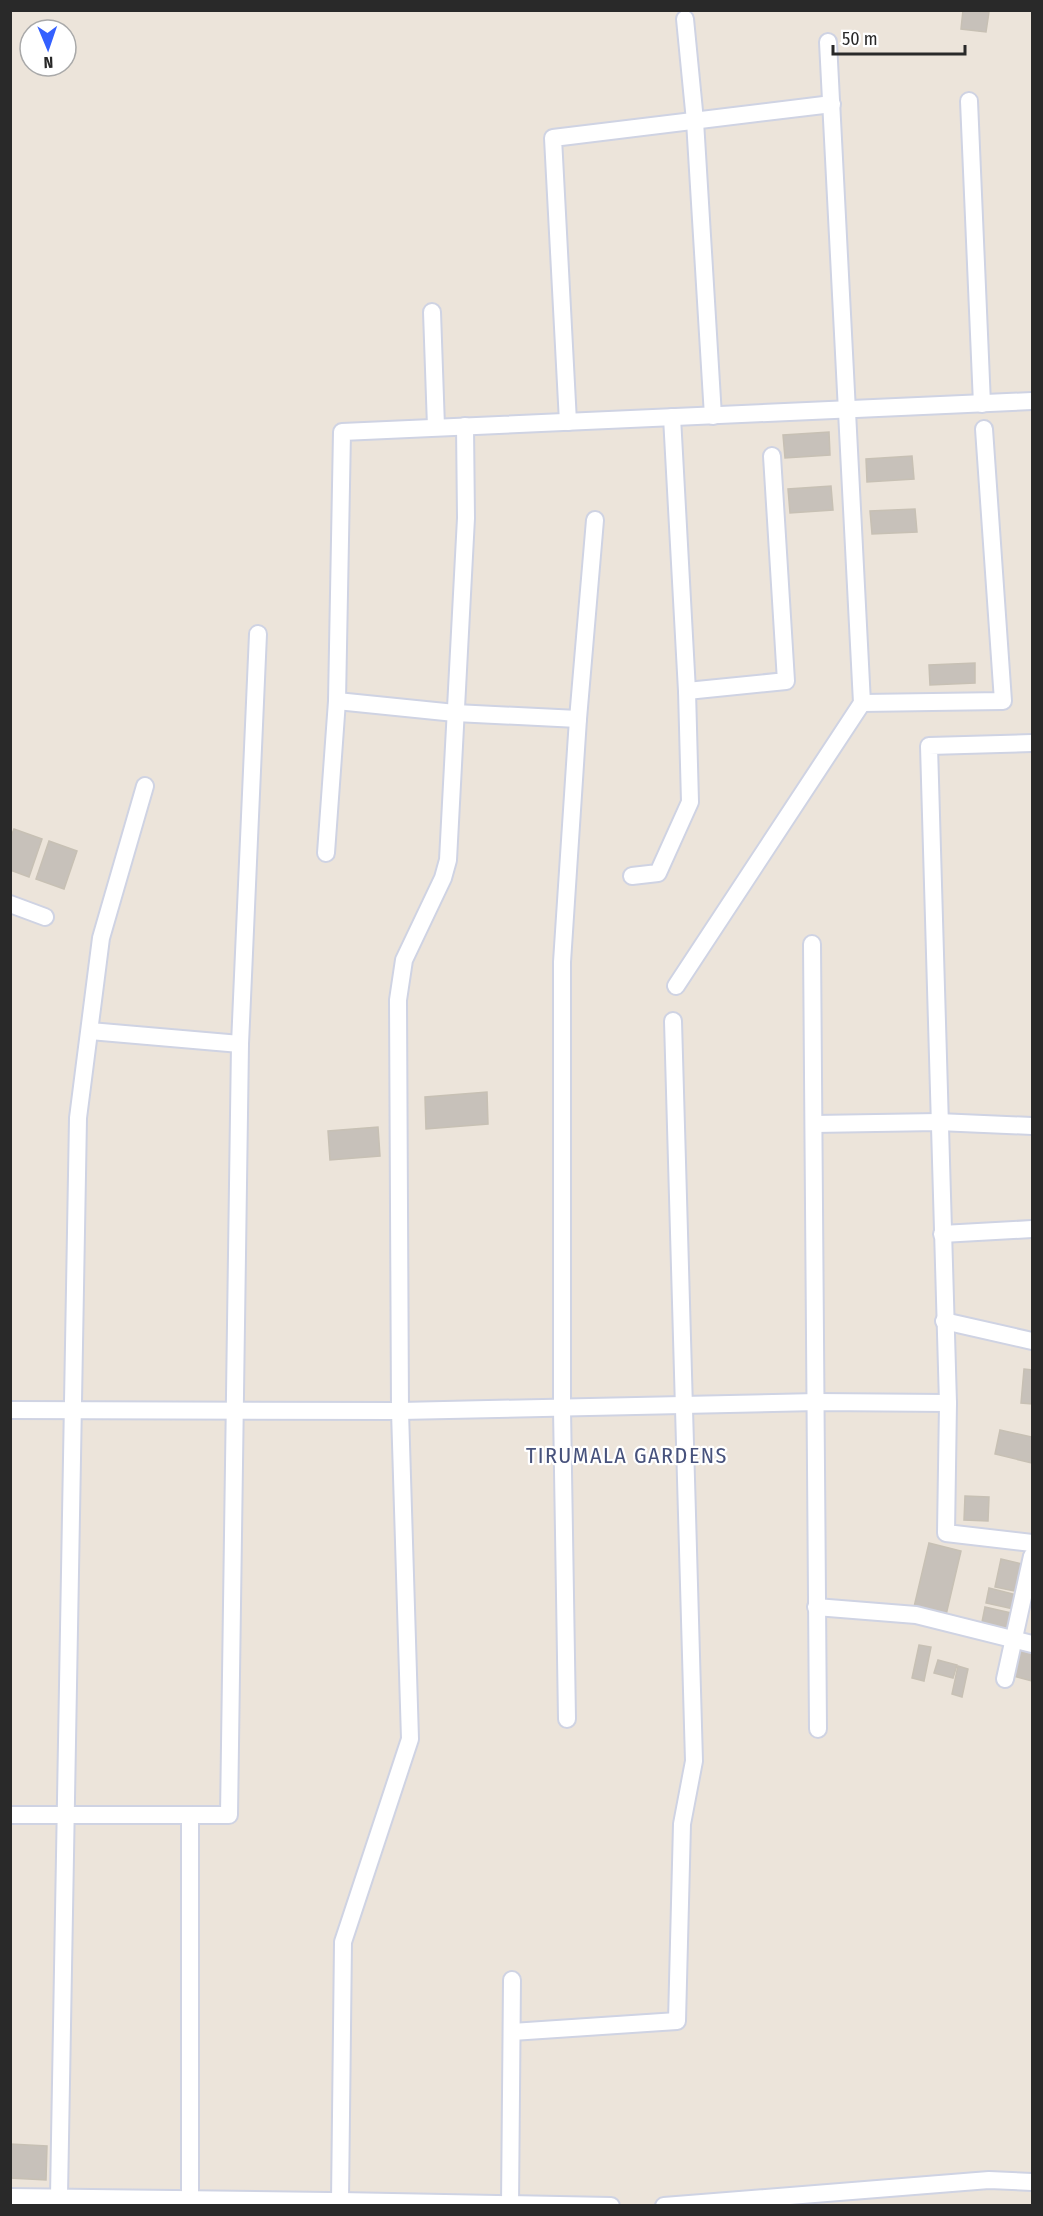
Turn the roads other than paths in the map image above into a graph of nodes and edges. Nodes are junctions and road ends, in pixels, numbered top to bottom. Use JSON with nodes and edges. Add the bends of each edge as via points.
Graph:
{"nodes":[{"id":1,"x":685,"y":19,"type":"dead end"},
{"id":2,"x":828,"y":42,"type":"dead end"},
{"id":3,"x":969,"y":100,"type":"dead end"},
{"id":4,"x":832,"y":104,"type":"junction"},
{"id":5,"x":695,"y":121,"type":"junction"},
{"id":6,"x":432,"y":312,"type":"dead end"},
{"id":7,"x":1032,"y":401,"type":"edge"},
{"id":8,"x":982,"y":404,"type":"junction"},
{"id":9,"x":849,"y":410,"type":"junction"},
{"id":10,"x":713,"y":416,"type":"junction"},
{"id":11,"x":672,"y":417,"type":"junction"},
{"id":12,"x":568,"y":422,"type":"junction"},
{"id":13,"x":465,"y":426,"type":"junction"},
{"id":14,"x":436,"y":427,"type":"junction"},
{"id":15,"x":984,"y":429,"type":"dead end"},
{"id":16,"x":772,"y":456,"type":"dead end"},
{"id":17,"x":595,"y":520,"type":"dead end"},
{"id":18,"x":258,"y":634,"type":"dead end"},
{"id":19,"x":687,"y":691,"type":"junction"},
{"id":20,"x":337,"y":701,"type":"junction"},
{"id":21,"x":862,"y":703,"type":"junction"},
{"id":22,"x":455,"y":713,"type":"junction"},
{"id":23,"x":578,"y":719,"type":"junction"},
{"id":24,"x":1032,"y":743,"type":"edge"},
{"id":25,"x":145,"y":786,"type":"dead end"},
{"id":26,"x":326,"y":853,"type":"dead end"},
{"id":27,"x":632,"y":876,"type":"dead end"},
{"id":28,"x":10,"y":904,"type":"edge"},
{"id":29,"x":45,"y":917,"type":"dead end"},
{"id":30,"x":812,"y":944,"type":"dead end"},
{"id":31,"x":676,"y":987,"type":"dead end"},
{"id":32,"x":673,"y":1022,"type":"dead end"},
{"id":33,"x":90,"y":1031,"type":"junction"},
{"id":34,"x":240,"y":1044,"type":"junction"},
{"id":35,"x":938,"y":1122,"type":"junction"},
{"id":36,"x":814,"y":1124,"type":"junction"},
{"id":37,"x":1032,"y":1126,"type":"edge"},
{"id":38,"x":1032,"y":1229,"type":"edge"},
{"id":39,"x":942,"y":1234,"type":"junction"},
{"id":40,"x":944,"y":1321,"type":"junction"},
{"id":41,"x":1032,"y":1341,"type":"edge"},
{"id":42,"x":817,"y":1402,"type":"junction"},
{"id":43,"x":948,"y":1403,"type":"junction"},
{"id":44,"x":685,"y":1405,"type":"junction"},
{"id":45,"x":562,"y":1409,"type":"junction"},
{"id":46,"x":10,"y":1410,"type":"edge"},
{"id":47,"x":72,"y":1410,"type":"junction"},
{"id":48,"x":236,"y":1410,"type":"junction"},
{"id":49,"x":400,"y":1411,"type":"junction"},
{"id":50,"x":1032,"y":1544,"type":"edge"},
{"id":51,"x":1032,"y":1556,"type":"edge"},
{"id":52,"x":816,"y":1607,"type":"junction"},
{"id":53,"x":1013,"y":1640,"type":"junction"},
{"id":54,"x":1032,"y":1644,"type":"edge"},
{"id":55,"x":1005,"y":1679,"type":"dead end"},
{"id":56,"x":567,"y":1719,"type":"dead end"},
{"id":57,"x":818,"y":1729,"type":"dead end"},
{"id":58,"x":10,"y":1815,"type":"edge"},
{"id":59,"x":65,"y":1815,"type":"junction"},
{"id":60,"x":190,"y":1815,"type":"junction"},
{"id":61,"x":512,"y":1980,"type":"dead end"},
{"id":62,"x":512,"y":2032,"type":"junction"},
{"id":63,"x":1032,"y":2182,"type":"edge"},
{"id":64,"x":59,"y":2196,"type":"junction"},
{"id":65,"x":10,"y":2197,"type":"edge"},
{"id":66,"x":190,"y":2199,"type":"junction"},
{"id":67,"x":160,"y":2202,"type":"edge"},
{"id":68,"x":332,"y":2202,"type":"edge"},
{"id":69,"x":510,"y":2204,"type":"edge"},
{"id":70,"x":611,"y":2205,"type":"edge"},
{"id":71,"x":664,"y":2205,"type":"edge"}],
"edges":[{"from":1,"to":5,"type":"street"},
{"from":2,"to":4,"type":"street"},
{"from":3,"to":8,"type":"street"},
{"from":4,"to":5,"type":"street"},
{"from":4,"to":9,"type":"street"},
{"from":5,"to":10,"type":"street"},
{"from":5,"to":12,"type":"street","via":[[552,138]]},
{"from":6,"to":14,"type":"street"},
{"from":7,"to":8,"type":"street"},
{"from":8,"to":9,"type":"street"},
{"from":9,"to":10,"type":"street"},
{"from":9,"to":21,"type":"street"},
{"from":10,"to":11,"type":"street"},
{"from":11,"to":12,"type":"street"},
{"from":11,"to":19,"type":"street"},
{"from":12,"to":13,"type":"street"},
{"from":13,"to":14,"type":"street"},
{"from":13,"to":22,"type":"street","via":[[466,518]]},
{"from":14,"to":20,"type":"street","via":[[342,432]]},
{"from":15,"to":21,"type":"street","via":[[1003,700]]},
{"from":16,"to":19,"type":"street","via":[[786,681]]},
{"from":17,"to":23,"type":"street"},
{"from":18,"to":34,"type":"street"},
{"from":19,"to":27,"type":"street","via":[[690,802],[658,873]]},
{"from":20,"to":22,"type":"street"},
{"from":20,"to":26,"type":"street"},
{"from":21,"to":31,"type":"street"},
{"from":22,"to":23,"type":"street"},
{"from":22,"to":49,"type":"street","via":[[448,860],[404,960],[398,1000]]},
{"from":23,"to":45,"type":"street","via":[[562,962]]},
{"from":24,"to":35,"type":"street","via":[[929,746]]},
{"from":25,"to":33,"type":"street","via":[[101,938]]},
{"from":28,"to":29,"type":"street"},
{"from":30,"to":36,"type":"street"},
{"from":32,"to":44,"type":"street"},
{"from":33,"to":34,"type":"street"},
{"from":33,"to":47,"type":"street","via":[[78,1118]]},
{"from":34,"to":48,"type":"street"},
{"from":35,"to":36,"type":"street"},
{"from":35,"to":37,"type":"street"},
{"from":35,"to":39,"type":"street"},
{"from":36,"to":42,"type":"street"},
{"from":38,"to":39,"type":"street"},
{"from":39,"to":40,"type":"street"},
{"from":40,"to":41,"type":"street"},
{"from":40,"to":43,"type":"street"},
{"from":42,"to":43,"type":"street"},
{"from":42,"to":44,"type":"street"},
{"from":42,"to":52,"type":"street"},
{"from":43,"to":50,"type":"street","via":[[946,1533]]},
{"from":44,"to":45,"type":"street"},
{"from":44,"to":62,"type":"street","via":[[694,1761],[682,1824],[677,2021]]},
{"from":45,"to":49,"type":"street"},
{"from":45,"to":56,"type":"street"},
{"from":46,"to":47,"type":"street"},
{"from":47,"to":48,"type":"street"},
{"from":47,"to":59,"type":"street"},
{"from":48,"to":49,"type":"street"},
{"from":48,"to":60,"type":"street","via":[[229,1815]]},
{"from":49,"to":68,"type":"street","via":[[410,1739],[343,1942]]},
{"from":51,"to":53,"type":"street"},
{"from":52,"to":53,"type":"street","via":[[916,1615]]},
{"from":52,"to":57,"type":"street"},
{"from":53,"to":54,"type":"street"},
{"from":53,"to":55,"type":"street"},
{"from":58,"to":59,"type":"street"},
{"from":59,"to":60,"type":"street"},
{"from":59,"to":64,"type":"street"},
{"from":60,"to":66,"type":"street"},
{"from":61,"to":62,"type":"street"},
{"from":62,"to":69,"type":"street"},
{"from":63,"to":71,"type":"street","via":[[989,2180]]},
{"from":64,"to":65,"type":"street"},
{"from":64,"to":67,"type":"street"},
{"from":66,"to":67,"type":"street"},
{"from":66,"to":68,"type":"street"},
{"from":68,"to":69,"type":"street"},
{"from":69,"to":70,"type":"street"}]}
